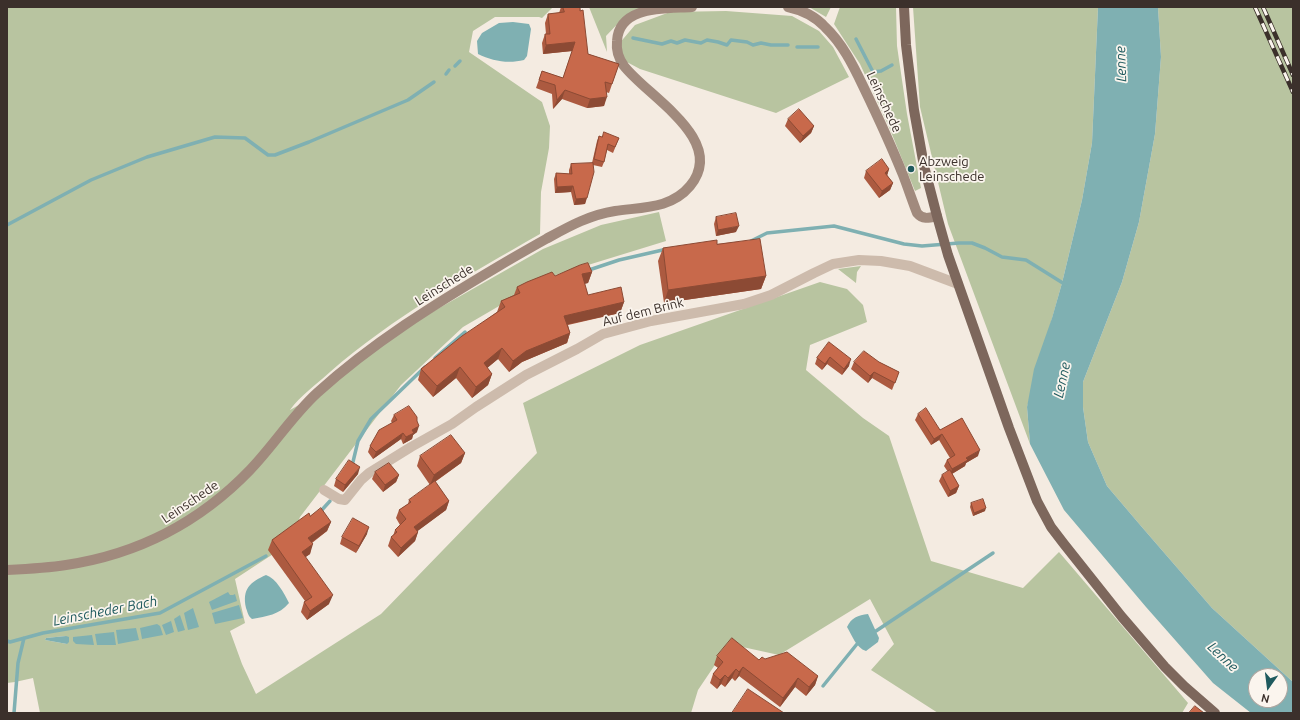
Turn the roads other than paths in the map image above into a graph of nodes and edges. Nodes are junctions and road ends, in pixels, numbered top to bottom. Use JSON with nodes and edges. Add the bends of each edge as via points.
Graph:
{"nodes":[{"id":1,"x":692,"y":7,"type":"edge"},
{"id":2,"x":788,"y":7,"type":"edge"},
{"id":3,"x":904,"y":7,"type":"edge"},
{"id":4,"x":937,"y":216,"type":"junction"},
{"id":5,"x":958,"y":284,"type":"junction"},
{"id":6,"x":324,"y":490,"type":"dead end"},
{"id":7,"x":7,"y":570,"type":"edge"},
{"id":8,"x":1215,"y":713,"type":"edge"}],
"edges":[{"from":1,"to":7,"type":"main road","name":"Leinschede","via":[[634,14],[619,30],[617,42],[618,54],[624,65],[682,123],[696,143],[700,158],[697,174],[682,195],[656,206],[612,212],[580,221],[514,257],[387,336],[315,394],[253,467],[229,491],[210,507],[166,534],[105,557],[64,566]]},
{"from":2,"to":4,"type":"main road","name":"Leinschede","via":[[813,17],[826,27],[841,46],[869,100],[917,212],[924,218]]},
{"from":3,"to":4,"type":"main road","via":[[914,110],[924,166]]},
{"from":4,"to":5,"type":"main road"},
{"from":5,"to":6,"type":"street","name":"Auf dem Brink","via":[[910,266],[859,260],[833,264],[771,295],[744,304],[651,321],[603,334],[526,375],[452,424],[369,473],[345,500]]},
{"from":5,"to":8,"type":"main road","via":[[1009,428],[1037,501],[1051,527],[1165,667]]}]}
